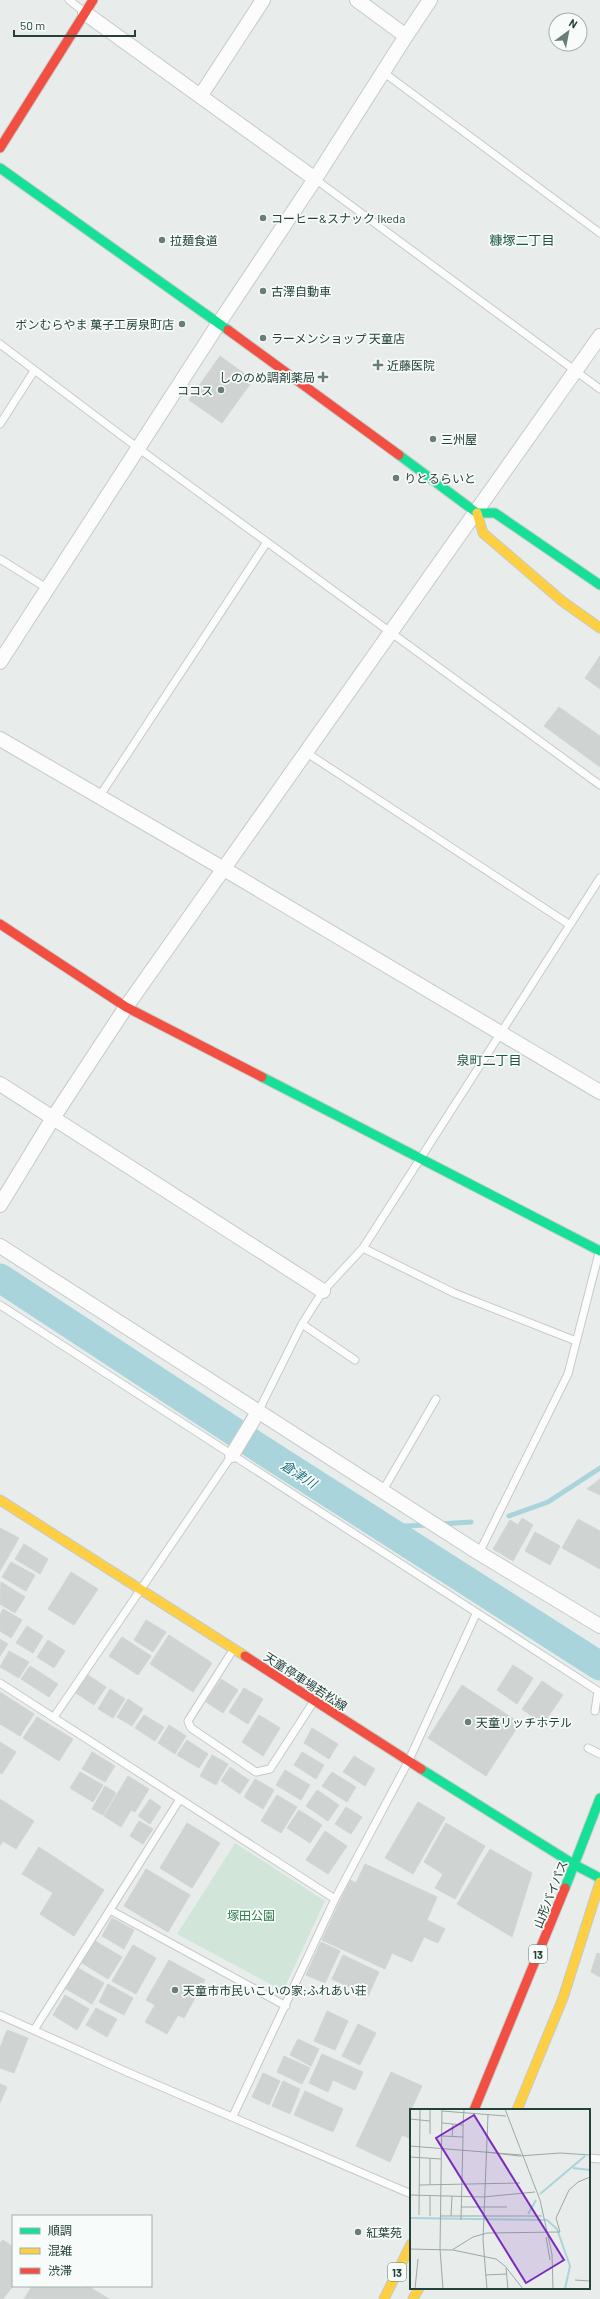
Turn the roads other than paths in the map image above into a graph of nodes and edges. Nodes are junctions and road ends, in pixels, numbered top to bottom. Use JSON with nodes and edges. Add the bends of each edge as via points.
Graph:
{"nodes":[{"id":1,"x":69,"y":0,"type":"edge"},
{"id":2,"x":93,"y":0,"type":"edge"},
{"id":3,"x":263,"y":0,"type":"edge"},
{"id":4,"x":357,"y":0,"type":"edge"},
{"id":5,"x":430,"y":0,"type":"edge"},
{"id":6,"x":85,"y":13,"type":"junction"},
{"id":7,"x":406,"y":36,"type":"junction"},
{"id":8,"x":383,"y":72,"type":"junction"},
{"id":9,"x":201,"y":96,"type":"junction"},
{"id":10,"x":0,"y":148,"type":"edge"},
{"id":11,"x":0,"y":168,"type":"edge"},
{"id":12,"x":315,"y":179,"type":"junction"},
{"id":13,"x":600,"y":233,"type":"edge"},
{"id":14,"x":219,"y":323,"type":"junction"},
{"id":15,"x":600,"y":336,"type":"edge"},
{"id":16,"x":0,"y":344,"type":"edge"},
{"id":17,"x":34,"y":371,"type":"junction"},
{"id":18,"x":576,"y":371,"type":"junction"},
{"id":19,"x":600,"y":389,"type":"edge"},
{"id":20,"x":0,"y":424,"type":"edge"},
{"id":21,"x":138,"y":448,"type":"junction"},
{"id":22,"x":477,"y":513,"type":"junction"},
{"id":23,"x":267,"y":542,"type":"junction"},
{"id":24,"x":0,"y":559,"type":"edge"},
{"id":25,"x":600,"y":585,"type":"edge"},
{"id":26,"x":49,"y":589,"type":"junction"},
{"id":27,"x":600,"y":628,"type":"edge"},
{"id":28,"x":392,"y":631,"type":"junction"},
{"id":29,"x":0,"y":662,"type":"edge"},
{"id":30,"x":0,"y":739,"type":"edge"},
{"id":31,"x":307,"y":752,"type":"junction"},
{"id":32,"x":600,"y":785,"type":"edge"},
{"id":33,"x":99,"y":797,"type":"junction"},
{"id":34,"x":224,"y":869,"type":"junction"},
{"id":35,"x":600,"y":878,"type":"edge"},
{"id":36,"x":0,"y":924,"type":"edge"},
{"id":37,"x":570,"y":924,"type":"junction"},
{"id":38,"x":126,"y":1007,"type":"junction"},
{"id":39,"x":499,"y":1034,"type":"junction"},
{"id":40,"x":0,"y":1084,"type":"edge"},
{"id":41,"x":600,"y":1092,"type":"edge"},
{"id":42,"x":53,"y":1118,"type":"junction"},
{"id":43,"x":419,"y":1158,"type":"junction"},
{"id":44,"x":0,"y":1205,"type":"edge"},
{"id":45,"x":0,"y":1246,"type":"edge"},
{"id":46,"x":363,"y":1248,"type":"junction"},
{"id":47,"x":600,"y":1251,"type":"edge"},
{"id":48,"x":323,"y":1291,"type":"junction"},
{"id":49,"x":0,"y":1305,"type":"edge"},
{"id":50,"x":302,"y":1324,"type":"junction"},
{"id":51,"x":576,"y":1341,"type":"junction"},
{"id":52,"x":355,"y":1360,"type":"dead end"},
{"id":53,"x":436,"y":1399,"type":"dead end"},
{"id":54,"x":255,"y":1417,"type":"junction"},
{"id":55,"x":234,"y":1452,"type":"junction"},
{"id":56,"x":382,"y":1492,"type":"junction"},
{"id":57,"x":0,"y":1500,"type":"edge"},
{"id":58,"x":479,"y":1553,"type":"junction"},
{"id":59,"x":141,"y":1589,"type":"junction"},
{"id":60,"x":476,"y":1614,"type":"junction"},
{"id":61,"x":600,"y":1626,"type":"edge"},
{"id":62,"x":234,"y":1648,"type":"junction"},
{"id":63,"x":0,"y":1683,"type":"edge"},
{"id":64,"x":314,"y":1701,"type":"junction"},
{"id":65,"x":595,"y":1711,"type":"dead end"},
{"id":66,"x":54,"y":1717,"type":"junction"},
{"id":67,"x":588,"y":1748,"type":"dead end"},
{"id":68,"x":600,"y":1754,"type":"edge"},
{"id":69,"x":408,"y":1762,"type":"junction"},
{"id":70,"x":600,"y":1798,"type":"edge"},
{"id":71,"x":180,"y":1799,"type":"junction"},
{"id":72,"x":575,"y":1865,"type":"junction"},
{"id":73,"x":600,"y":1878,"type":"edge"},
{"id":74,"x":600,"y":1882,"type":"edge"},
{"id":75,"x":335,"y":1899,"type":"junction"},
{"id":76,"x":110,"y":1910,"type":"junction"},
{"id":77,"x":286,"y":2006,"type":"junction"},
{"id":78,"x":0,"y":2015,"type":"edge"},
{"id":79,"x":34,"y":2030,"type":"junction"},
{"id":80,"x":474,"y":2109,"type":"edge"},
{"id":81,"x":517,"y":2109,"type":"edge"},
{"id":82,"x":233,"y":2116,"type":"junction"},
{"id":83,"x":590,"y":2158,"type":"edge"},
{"id":84,"x":600,"y":2159,"type":"edge"},
{"id":85,"x":410,"y":2194,"type":"edge"},
{"id":86,"x":410,"y":2246,"type":"edge"},
{"id":87,"x":418,"y":2289,"type":"edge"},
{"id":88,"x":384,"y":2299,"type":"edge"},
{"id":89,"x":413,"y":2299,"type":"edge"}],
"edges":[{"from":1,"to":6,"type":"lane"},
{"from":2,"to":6,"type":"main road"},
{"from":3,"to":9,"type":"street"},
{"from":4,"to":7,"type":"street"},
{"from":5,"to":7,"type":"street"},
{"from":6,"to":9,"type":"street"},
{"from":6,"to":10,"type":"main road"},
{"from":7,"to":8,"type":"street"},
{"from":8,"to":12,"type":"street"},
{"from":8,"to":13,"type":"lane"},
{"from":9,"to":12,"type":"street"},
{"from":11,"to":14,"type":"main road"},
{"from":12,"to":14,"type":"street"},
{"from":12,"to":18,"type":"lane"},
{"from":14,"to":21,"type":"street"},
{"from":14,"to":22,"type":"main road"},
{"from":15,"to":18,"type":"street"},
{"from":16,"to":17,"type":"lane"},
{"from":17,"to":20,"type":"lane"},
{"from":17,"to":21,"type":"lane"},
{"from":18,"to":19,"type":"lane"},
{"from":18,"to":22,"type":"street"},
{"from":21,"to":23,"type":"lane"},
{"from":21,"to":26,"type":"street"},
{"from":22,"to":25,"type":"main road","via":[[495,513]]},
{"from":22,"to":27,"type":"main road","via":[[483,534],[562,601]]},
{"from":22,"to":28,"type":"street"},
{"from":23,"to":28,"type":"lane"},
{"from":23,"to":33,"type":"lane"},
{"from":24,"to":26,"type":"lane"},
{"from":26,"to":29,"type":"street"},
{"from":28,"to":31,"type":"street"},
{"from":28,"to":32,"type":"lane"},
{"from":30,"to":33,"type":"street"},
{"from":31,"to":34,"type":"street"},
{"from":31,"to":37,"type":"lane"},
{"from":33,"to":34,"type":"street"},
{"from":34,"to":38,"type":"street"},
{"from":34,"to":39,"type":"street"},
{"from":35,"to":37,"type":"lane"},
{"from":36,"to":38,"type":"main road"},
{"from":37,"to":39,"type":"lane"},
{"from":38,"to":42,"type":"street"},
{"from":38,"to":43,"type":"main road"},
{"from":39,"to":41,"type":"street"},
{"from":39,"to":43,"type":"lane"},
{"from":40,"to":42,"type":"street"},
{"from":42,"to":44,"type":"street"},
{"from":42,"to":48,"type":"street"},
{"from":43,"to":46,"type":"lane"},
{"from":43,"to":47,"type":"main road"},
{"from":45,"to":54,"type":"street"},
{"from":46,"to":48,"type":"lane"},
{"from":46,"to":51,"type":"lane","via":[[454,1293]]},
{"from":47,"to":51,"type":"lane"},
{"from":48,"to":50,"type":"lane"},
{"from":49,"to":55,"type":"lane"},
{"from":50,"to":52,"type":"lane"},
{"from":50,"to":54,"type":"lane"},
{"from":51,"to":58,"type":"lane","via":[[568,1374]]},
{"from":53,"to":56,"type":"lane"},
{"from":54,"to":55,"type":"street"},
{"from":54,"to":56,"type":"street"},
{"from":55,"to":59,"type":"lane"},
{"from":55,"to":60,"type":"lane"},
{"from":56,"to":58,"type":"street"},
{"from":57,"to":59,"type":"main road","name":"天童停車場若松線"},
{"from":58,"to":61,"type":"street"},
{"from":59,"to":62,"type":"main road","name":"天童停車場若松線"},
{"from":59,"to":66,"type":"lane"},
{"from":60,"to":65,"type":"lane","via":[[598,1692]]},
{"from":60,"to":69,"type":"lane"},
{"from":62,"to":64,"type":"main road","name":"天童停車場若松線"},
{"from":62,"to":64,"type":"lane","via":[[188,1721],[190,1728],[256,1772],[270,1769]]},
{"from":63,"to":66,"type":"lane"},
{"from":64,"to":69,"type":"main road","name":"天童停車場若松線"},
{"from":66,"to":71,"type":"lane"},
{"from":67,"to":68,"type":"lane"},
{"from":69,"to":72,"type":"main road","name":"天童停車場若松線"},
{"from":69,"to":75,"type":"lane"},
{"from":70,"to":72,"type":"main road","name":"山形バイパス","number":"13"},
{"from":71,"to":75,"type":"lane"},
{"from":71,"to":76,"type":"lane"},
{"from":72,"to":73,"type":"main road","name":"天童停車場若松線"},
{"from":72,"to":80,"type":"main road","name":"山形バイパス","number":"13"},
{"from":74,"to":81,"type":"main road","via":[[563,1998]]},
{"from":75,"to":77,"type":"lane"},
{"from":76,"to":77,"type":"lane"},
{"from":76,"to":79,"type":"lane"},
{"from":77,"to":82,"type":"lane"},
{"from":78,"to":79,"type":"lane"},
{"from":79,"to":82,"type":"lane"},
{"from":82,"to":85,"type":"lane"},
{"from":83,"to":84,"type":"lane"},
{"from":86,"to":88,"type":"main road","number":"13"},
{"from":87,"to":89,"type":"main road","number":"13"}]}
